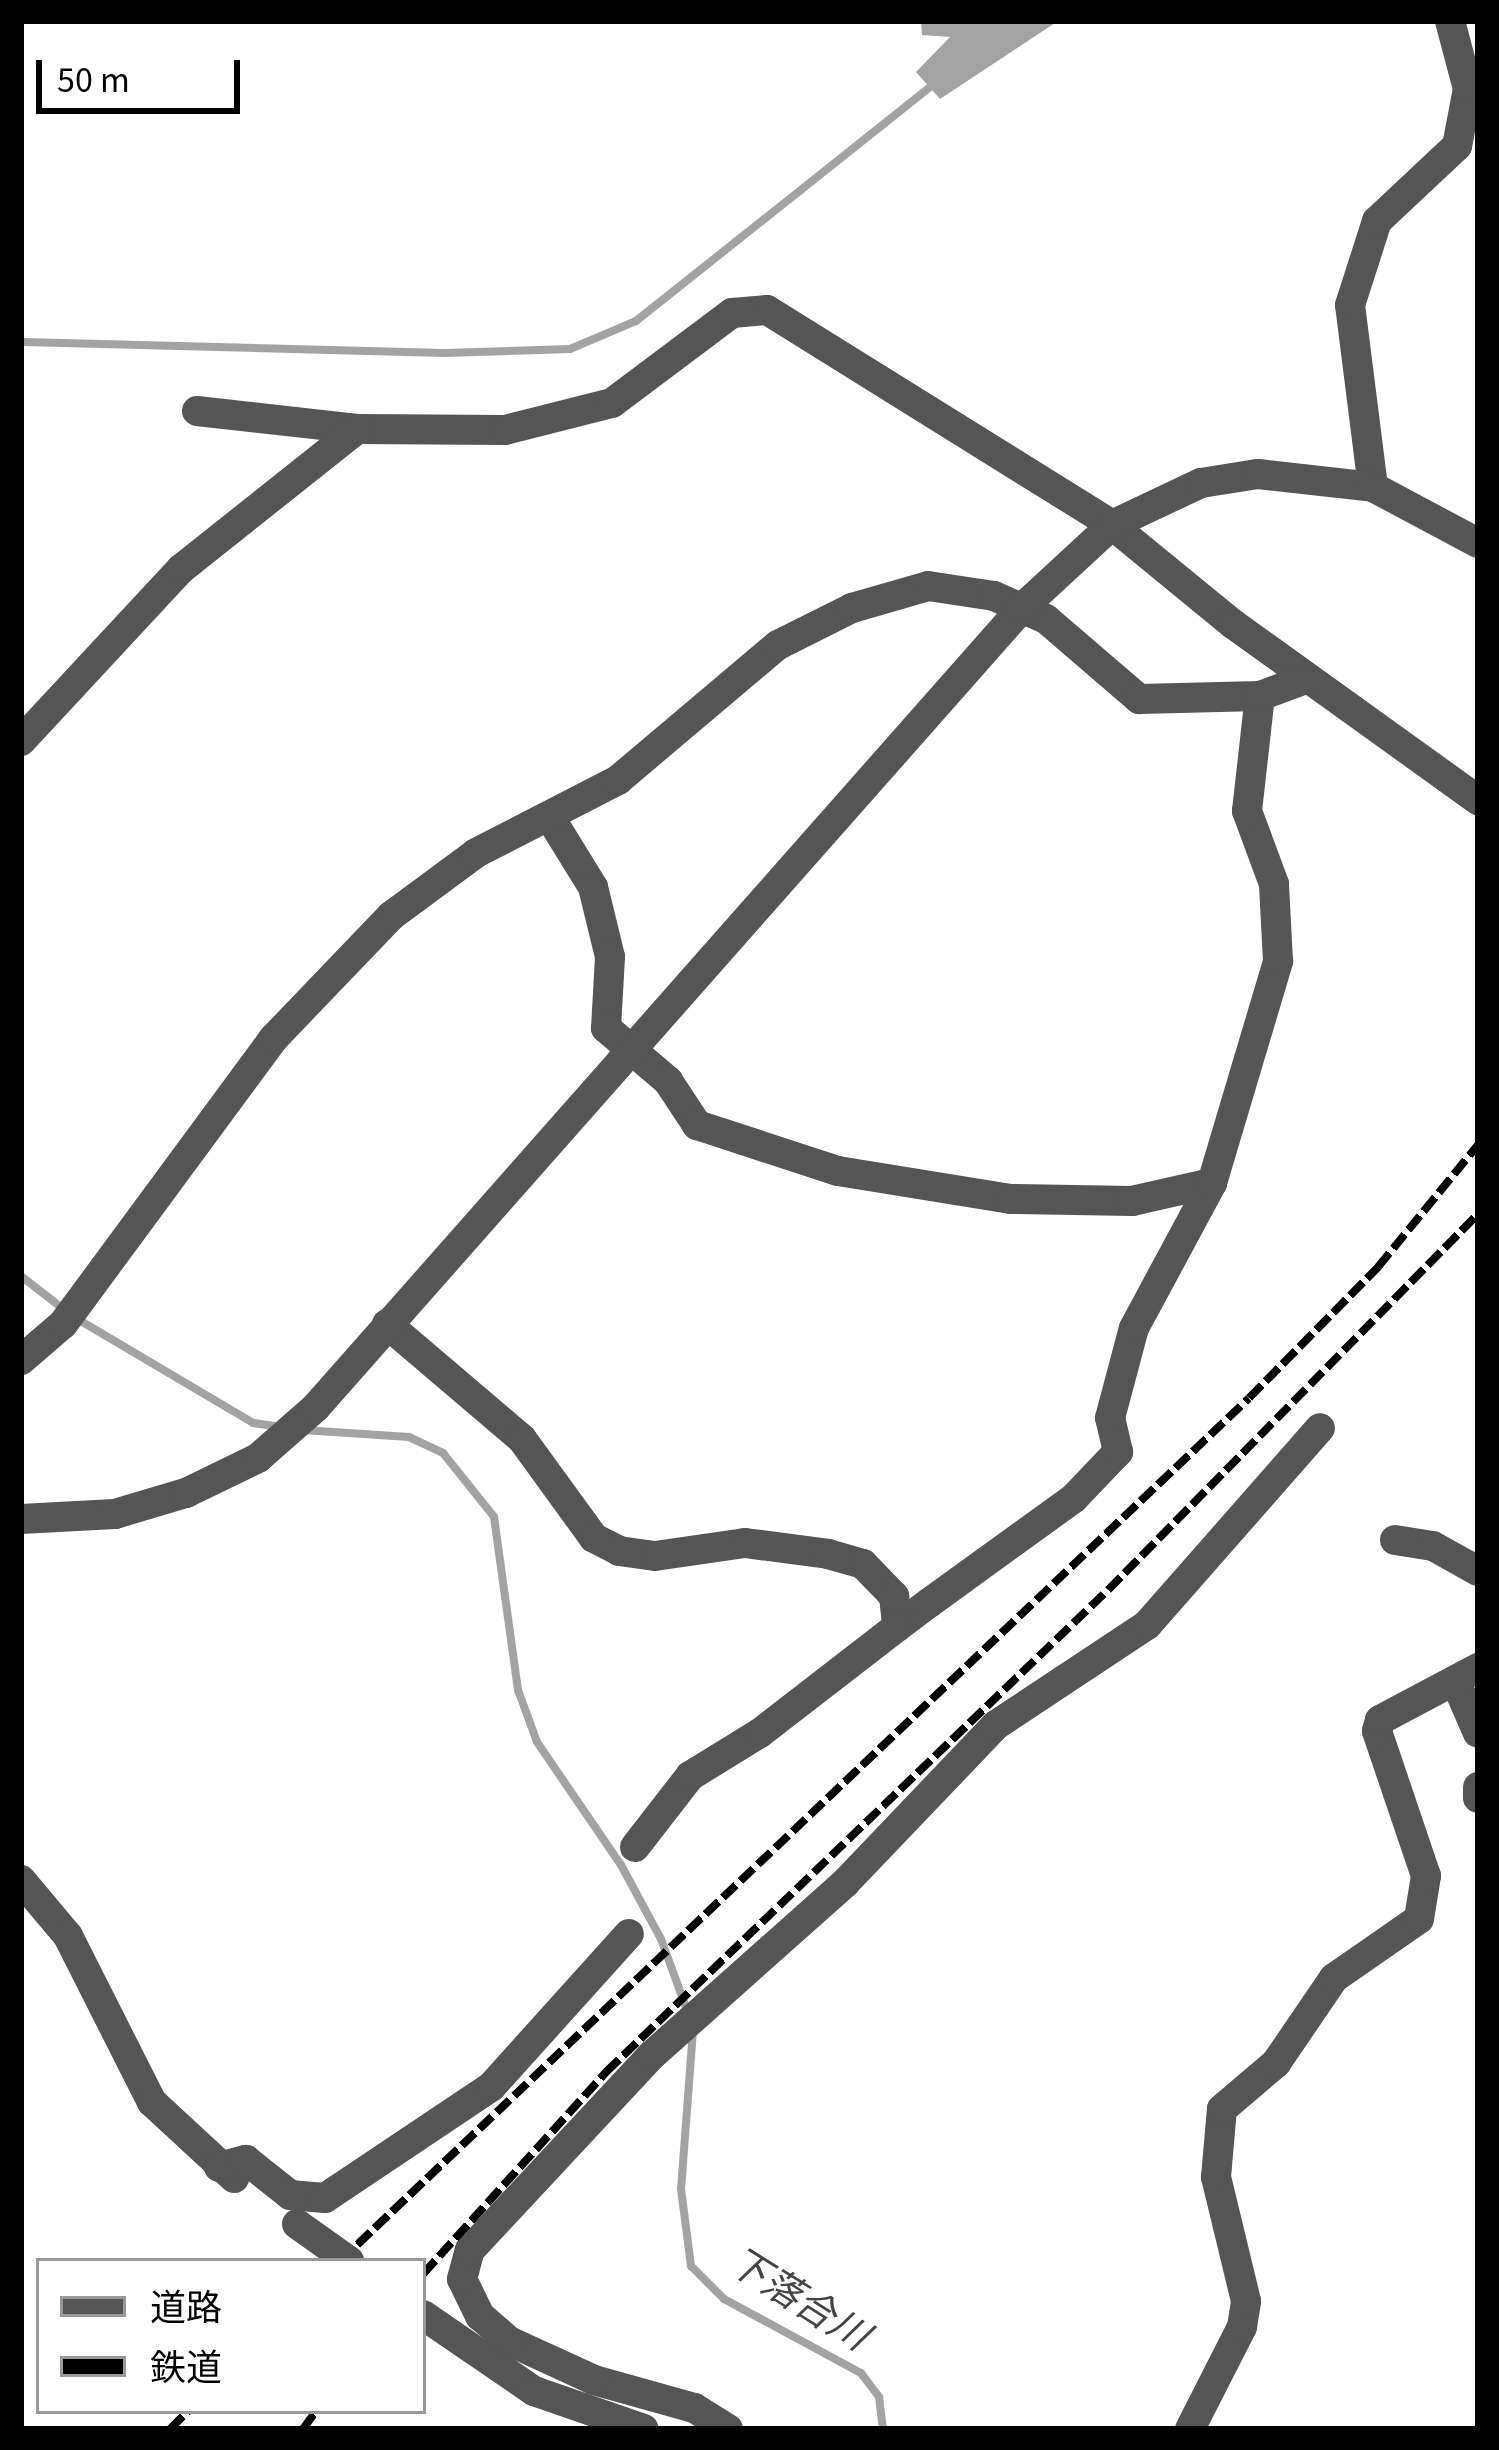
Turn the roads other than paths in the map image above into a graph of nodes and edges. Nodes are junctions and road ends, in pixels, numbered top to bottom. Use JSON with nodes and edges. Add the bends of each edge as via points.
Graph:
{"nodes":[{"id":1,"x":1450,"y":21,"type":"edge"},
{"id":2,"x":1470,"y":125,"type":"edge"},
{"id":3,"x":197,"y":411,"type":"dead end"},
{"id":4,"x":357,"y":429,"type":"junction"},
{"id":5,"x":1373,"y":488,"type":"junction"},
{"id":6,"x":1112,"y":525,"type":"junction"},
{"id":7,"x":1478,"y":543,"type":"edge"},
{"id":8,"x":1022,"y":608,"type":"junction"},
{"id":9,"x":1306,"y":679,"type":"junction"},
{"id":10,"x":1260,"y":696,"type":"junction"},
{"id":11,"x":21,"y":741,"type":"edge"},
{"id":12,"x":1478,"y":800,"type":"edge"},
{"id":13,"x":551,"y":819,"type":"junction"},
{"id":14,"x":632,"y":1048,"type":"junction"},
{"id":15,"x":1212,"y":1184,"type":"junction"},
{"id":16,"x":387,"y":1324,"type":"junction"},
{"id":17,"x":21,"y":1360,"type":"edge"},
{"id":18,"x":1321,"y":1428,"type":"dead end"},
{"id":19,"x":21,"y":1519,"type":"edge"},
{"id":20,"x":1395,"y":1540,"type":"dead end"},
{"id":21,"x":1478,"y":1571,"type":"edge"},
{"id":22,"x":897,"y":1627,"type":"junction"},
{"id":23,"x":1467,"y":1677,"type":"edge"},
{"id":24,"x":1478,"y":1733,"type":"edge"},
{"id":25,"x":1478,"y":1787,"type":"edge"},
{"id":26,"x":1478,"y":1798,"type":"edge"},
{"id":27,"x":635,"y":1847,"type":"dead end"},
{"id":28,"x":21,"y":1880,"type":"edge"},
{"id":29,"x":629,"y":1934,"type":"dead end"},
{"id":30,"x":219,"y":2167,"type":"junction"},
{"id":31,"x":345,"y":2258,"type":"edge"},
{"id":32,"x":426,"y":2317,"type":"edge"},
{"id":33,"x":644,"y":2429,"type":"edge"},
{"id":34,"x":728,"y":2429,"type":"edge"},
{"id":35,"x":1190,"y":2429,"type":"edge"}],
"edges":[{"from":1,"to":2,"type":"street","via":[[1465,58]]},
{"from":2,"to":5,"type":"street","via":[[1377,221],[1364,246],[1350,305]]},
{"from":3,"to":4,"type":"street"},
{"from":4,"to":6,"type":"street","via":[[505,430],[612,403],[732,313],[767,310]]},
{"from":4,"to":11,"type":"street","via":[[181,569]]},
{"from":5,"to":6,"type":"street","via":[[1258,474],[1179,491]]},
{"from":5,"to":7,"type":"street"},
{"from":6,"to":8,"type":"street"},
{"from":6,"to":9,"type":"street"},
{"from":8,"to":10,"type":"street","via":[[1139,699]]},
{"from":8,"to":13,"type":"street","via":[[928,586],[852,608],[778,645],[618,780]]},
{"from":8,"to":14,"type":"street"},
{"from":9,"to":10,"type":"street"},
{"from":9,"to":12,"type":"street"},
{"from":10,"to":15,"type":"street","via":[[1247,811],[1274,884],[1279,962]]},
{"from":13,"to":14,"type":"street","via":[[593,886],[610,957],[606,1028]]},
{"from":13,"to":17,"type":"street","via":[[476,853],[392,916],[273,1039],[71,1312]]},
{"from":14,"to":15,"type":"street","via":[[668,1081],[697,1125],[838,1171],[1011,1199],[1132,1201]]},
{"from":14,"to":16,"type":"street"},
{"from":15,"to":22,"type":"street","via":[[1134,1328],[1110,1418],[1118,1452],[1106,1471]]},
{"from":16,"to":19,"type":"street","via":[[275,1442],[186,1493],[133,1509]]},
{"from":16,"to":22,"type":"street","via":[[522,1439],[595,1538],[655,1556],[745,1543],[862,1564],[894,1596]]},
{"from":18,"to":34,"type":"street","via":[[1147,1625],[996,1725],[913,1817],[677,2031],[470,2250],[462,2279],[480,2317],[509,2341],[594,2380],[694,2408]]},
{"from":20,"to":21,"type":"street","via":[[1433,1546]]},
{"from":22,"to":27,"type":"street","via":[[690,1776]]},
{"from":23,"to":24,"type":"street"},
{"from":23,"to":35,"type":"street","via":[[1379,1720],[1426,1876],[1419,1919],[1334,1978],[1276,2063],[1222,2109],[1216,2177],[1246,2301],[1242,2327]]},
{"from":25,"to":26,"type":"street"},
{"from":28,"to":30,"type":"street","via":[[68,1936],[152,2102]]},
{"from":29,"to":30,"type":"street","via":[[491,2087],[325,2198],[290,2195],[246,2160]]},
{"from":30,"to":31,"type":"street","bridge":true},
{"from":32,"to":33,"type":"street","via":[[534,2391]]}]}
